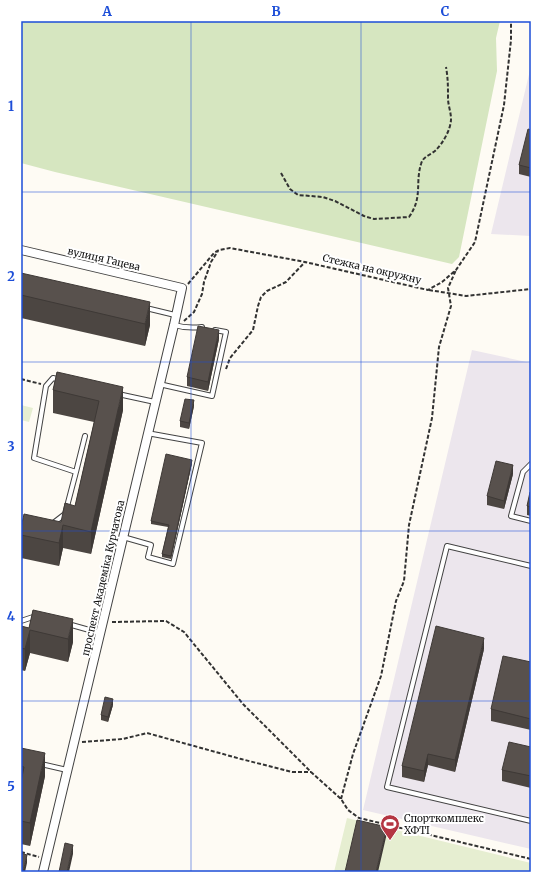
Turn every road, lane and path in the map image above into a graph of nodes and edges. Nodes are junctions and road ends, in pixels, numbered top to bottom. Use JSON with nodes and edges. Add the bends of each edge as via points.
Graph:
{"nodes":[{"id":1,"x":510,"y":21,"type":"edge"},
{"id":2,"x":446,"y":67,"type":"dead end"},
{"id":3,"x":281,"y":173,"type":"dead end"},
{"id":4,"x":21,"y":250,"type":"edge"},
{"id":5,"x":219,"y":250,"type":"junction"},
{"id":6,"x":304,"y":262,"type":"junction"},
{"id":7,"x":456,"y":270,"type":"junction"},
{"id":8,"x":182,"y":288,"type":"junction"},
{"id":9,"x":531,"y":289,"type":"edge"},
{"id":10,"x":428,"y":290,"type":"junction"},
{"id":11,"x":450,"y":292,"type":"junction"},
{"id":12,"x":144,"y":308,"type":"edge"},
{"id":13,"x":175,"y":315,"type":"junction"},
{"id":14,"x":174,"y":325,"type":"junction"},
{"id":15,"x":21,"y":379,"type":"edge"},
{"id":16,"x":216,"y":379,"type":"junction"},
{"id":17,"x":67,"y":382,"type":"edge"},
{"id":18,"x":159,"y":384,"type":"junction"},
{"id":19,"x":46,"y":386,"type":"junction"},
{"id":20,"x":111,"y":392,"type":"edge"},
{"id":21,"x":155,"y":402,"type":"junction"},
{"id":22,"x":147,"y":433,"type":"junction"},
{"id":23,"x":85,"y":436,"type":"dead end"},
{"id":24,"x":531,"y":464,"type":"edge"},
{"id":25,"x":76,"y":472,"type":"junction"},
{"id":26,"x":531,"y":521,"type":"edge"},
{"id":27,"x":50,"y":526,"type":"edge"},
{"id":28,"x":123,"y":537,"type":"junction"},
{"id":29,"x":531,"y":566,"type":"edge"},
{"id":30,"x":44,"y":618,"type":"edge"},
{"id":31,"x":21,"y":621,"type":"edge"},
{"id":32,"x":103,"y":622,"type":"junction"},
{"id":33,"x":65,"y":624,"type":"edge"},
{"id":34,"x":100,"y":633,"type":"junction"},
{"id":35,"x":74,"y":742,"type":"junction"},
{"id":36,"x":34,"y":762,"type":"edge"},
{"id":37,"x":68,"y":770,"type":"junction"},
{"id":38,"x":311,"y":772,"type":"junction"},
{"id":39,"x":341,"y":799,"type":"junction"},
{"id":40,"x":531,"y":821,"type":"edge"},
{"id":41,"x":21,"y":852,"type":"edge"},
{"id":42,"x":46,"y":858,"type":"junction"},
{"id":43,"x":531,"y":859,"type":"edge"},
{"id":44,"x":43,"y":872,"type":"edge"}],
"edges":[{"from":1,"to":7,"type":"path","name":"Стежка на окружну","via":[[504,105],[477,235]]},
{"from":2,"to":3,"type":"path","via":[[451,120],[449,129],[436,150],[426,156],[421,163],[418,199],[409,217],[374,219],[323,197],[298,195],[290,189]]},
{"from":4,"to":8,"type":"street","name":"вулиця Гацева"},
{"from":5,"to":6,"type":"path","name":"Стежка на окружну","via":[[239,249]]},
{"from":5,"to":8,"type":"path"},
{"from":5,"to":14,"type":"path","via":[[212,262],[194,312],[184,322]]},
{"from":6,"to":10,"type":"path","name":"Стежка на окружну"},
{"from":6,"to":16,"type":"path","via":[[286,282],[267,291],[261,297],[253,330],[230,358],[223,375]]},
{"from":7,"to":10,"type":"path","name":"Стежка на окружну"},
{"from":7,"to":11,"type":"path","via":[[448,288]]},
{"from":8,"to":13,"type":"street","name":"проспект Академіка Курчатова"},
{"from":9,"to":11,"type":"path","via":[[466,296]]},
{"from":10,"to":11,"type":"path"},
{"from":11,"to":39,"type":"path","via":[[451,306],[439,347],[432,418],[409,525],[404,581],[396,601],[381,676]]},
{"from":12,"to":13,"type":"lane"},
{"from":13,"to":14,"type":"street","name":"проспект Академіка Курчатова"},
{"from":14,"to":16,"type":"lane","via":[[184,328],[201,326],[226,332]]},
{"from":14,"to":18,"type":"street","name":"проспект Академіка Курчатова"},
{"from":15,"to":19,"type":"path"},
{"from":16,"to":18,"type":"lane","via":[[212,396]]},
{"from":17,"to":19,"type":"lane","via":[[52,378]]},
{"from":18,"to":21,"type":"street","name":"проспект Академіка Курчатова"},
{"from":19,"to":25,"type":"lane","via":[[34,458]]},
{"from":20,"to":21,"type":"lane"},
{"from":21,"to":22,"type":"street","name":"проспект Академіка Курчатова"},
{"from":22,"to":28,"type":"street","name":"проспект Академіка Курчатова"},
{"from":22,"to":28,"type":"lane","via":[[202,443],[173,564],[148,557],[151,545]]},
{"from":23,"to":25,"type":"lane"},
{"from":24,"to":26,"type":"lane","via":[[523,472],[512,516]]},
{"from":25,"to":27,"type":"lane","via":[[65,514]]},
{"from":28,"to":32,"type":"street","name":"проспект Академіка Курчатова"},
{"from":29,"to":40,"type":"lane","via":[[447,546],[387,787]]},
{"from":30,"to":31,"type":"lane","via":[[37,616]]},
{"from":32,"to":34,"type":"street","name":"проспект Академіка Курчатова"},
{"from":32,"to":38,"type":"path","via":[[166,621],[184,632],[243,704]]},
{"from":33,"to":34,"type":"lane"},
{"from":34,"to":35,"type":"street","name":"проспект Академіка Курчатова"},
{"from":35,"to":37,"type":"street","name":"проспект Академіка Курчатова"},
{"from":35,"to":38,"type":"path","via":[[124,740],[147,733],[275,768],[292,772]]},
{"from":36,"to":37,"type":"lane"},
{"from":37,"to":42,"type":"street","name":"проспект Академіка Курчатова"},
{"from":38,"to":39,"type":"path"},
{"from":39,"to":43,"type":"path","via":[[348,810],[358,818]]},
{"from":41,"to":42,"type":"path"},
{"from":42,"to":44,"type":"street","name":"проспект Академіка Курчатова"}]}
